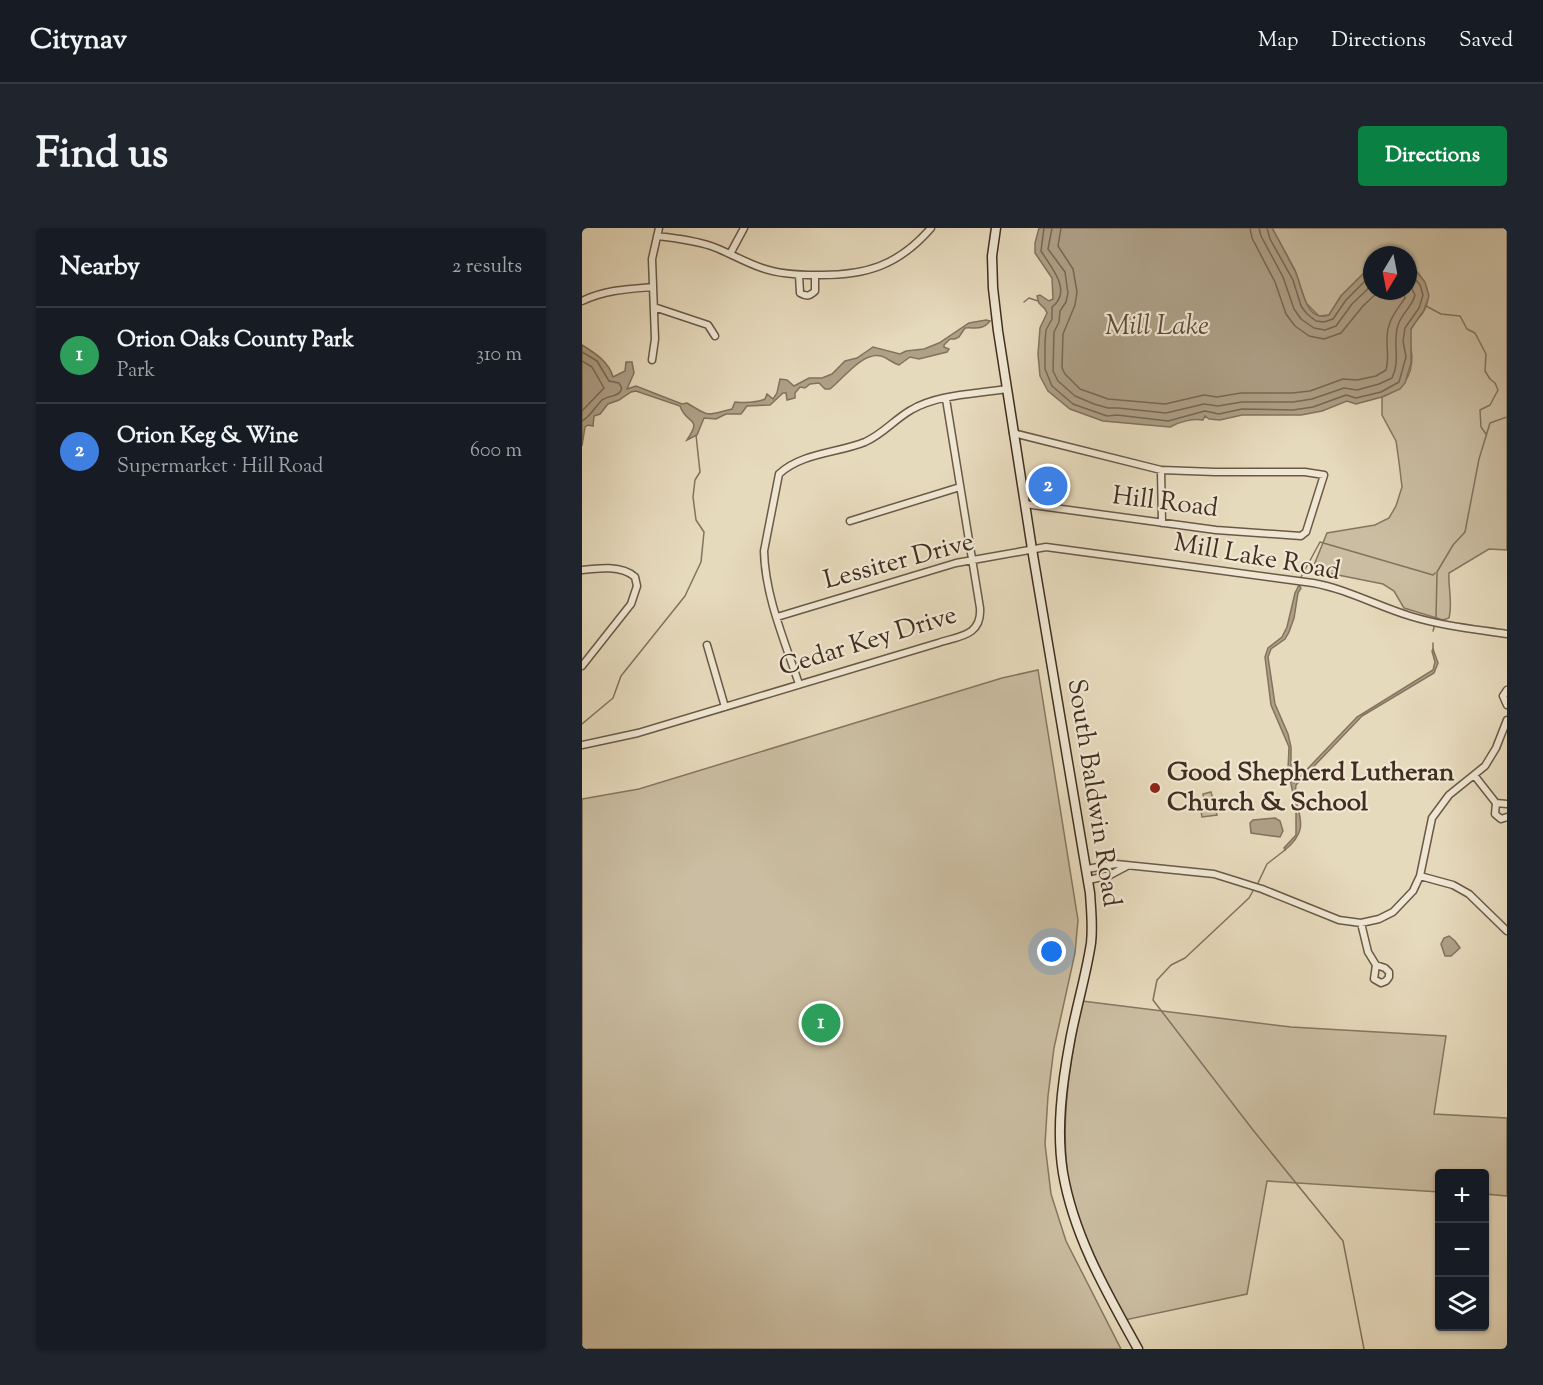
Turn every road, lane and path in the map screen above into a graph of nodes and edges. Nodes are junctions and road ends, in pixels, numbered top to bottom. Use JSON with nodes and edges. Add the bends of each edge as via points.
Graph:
{"nodes":[{"id":1,"x":659,"y":228,"type":"edge"},
{"id":2,"x":744,"y":228,"type":"edge"},
{"id":3,"x":931,"y":228,"type":"edge"},
{"id":4,"x":996,"y":228,"type":"edge"},
{"id":5,"x":657,"y":236,"type":"junction"},
{"id":6,"x":730,"y":254,"type":"junction"},
{"id":7,"x":799,"y":275,"type":"junction"},
{"id":8,"x":815,"y":276,"type":"junction"},
{"id":9,"x":653,"y":287,"type":"junction"},
{"id":10,"x":582,"y":301,"type":"edge"},
{"id":11,"x":654,"y":307,"type":"junction"},
{"id":12,"x":715,"y":336,"type":"dead end"},
{"id":13,"x":651,"y":360,"type":"dead end"},
{"id":14,"x":1006,"y":389,"type":"junction"},
{"id":15,"x":946,"y":399,"type":"junction"},
{"id":16,"x":1013,"y":433,"type":"junction"},
{"id":17,"x":1161,"y":470,"type":"junction"},
{"id":18,"x":960,"y":487,"type":"junction"},
{"id":19,"x":1025,"y":504,"type":"junction"},
{"id":20,"x":850,"y":521,"type":"dead end"},
{"id":21,"x":1162,"y":523,"type":"junction"},
{"id":22,"x":1032,"y":549,"type":"junction"},
{"id":23,"x":971,"y":560,"type":"junction"},
{"id":24,"x":582,"y":570,"type":"edge"},
{"id":25,"x":777,"y":616,"type":"junction"},
{"id":26,"x":1507,"y":634,"type":"edge"},
{"id":27,"x":706,"y":645,"type":"dead end"},
{"id":28,"x":582,"y":666,"type":"edge"},
{"id":29,"x":799,"y":684,"type":"junction"},
{"id":30,"x":1507,"y":690,"type":"edge"},
{"id":31,"x":1507,"y":705,"type":"edge"},
{"id":32,"x":725,"y":707,"type":"junction"},
{"id":33,"x":1507,"y":720,"type":"edge"},
{"id":34,"x":582,"y":745,"type":"edge"},
{"id":35,"x":1474,"y":775,"type":"junction"},
{"id":36,"x":1496,"y":803,"type":"junction"},
{"id":37,"x":1507,"y":804,"type":"edge"},
{"id":38,"x":1507,"y":817,"type":"edge"},
{"id":39,"x":1127,"y":866,"type":"junction"},
{"id":40,"x":1087,"y":868,"type":"junction"},
{"id":41,"x":1420,"y":876,"type":"junction"},
{"id":42,"x":1089,"y":880,"type":"junction"},
{"id":43,"x":1361,"y":923,"type":"junction"},
{"id":44,"x":1507,"y":931,"type":"edge"},
{"id":45,"x":1376,"y":966,"type":"dead end"},
{"id":46,"x":1138,"y":1349,"type":"edge"}],
"edges":[{"from":1,"to":5,"type":"street"},
{"from":2,"to":6,"type":"street"},
{"from":3,"to":8,"type":"street","via":[[918,243],[879,267],[861,273]]},
{"from":4,"to":14,"type":"main road","name":"South Baldwin Road","via":[[993,288]]},
{"from":5,"to":6,"type":"street","via":[[702,243]]},
{"from":5,"to":9,"type":"street","via":[[652,259]]},
{"from":6,"to":7,"type":"street","via":[[764,269]]},
{"from":7,"to":8,"type":"street"},
{"from":7,"to":8,"type":"street","via":[[800,293],[806,296],[815,291]]},
{"from":9,"to":10,"type":"street","via":[[611,291]]},
{"from":9,"to":11,"type":"street"},
{"from":11,"to":12,"type":"street","via":[[708,325]]},
{"from":11,"to":13,"type":"street"},
{"from":14,"to":15,"type":"street"},
{"from":14,"to":16,"type":"main road","name":"South Baldwin Road"},
{"from":15,"to":18,"type":"street","name":"Cedar Key Drive"},
{"from":15,"to":25,"type":"street","via":[[910,410],[865,442],[798,462],[779,474],[764,551],[766,577]]},
{"from":16,"to":17,"type":"street"},
{"from":16,"to":19,"type":"main road","name":"South Baldwin Road"},
{"from":17,"to":21,"type":"street"},
{"from":17,"to":21,"type":"street","name":"Hill Road","via":[[1324,475],[1306,532],[1301,536]]},
{"from":18,"to":20,"type":"street"},
{"from":18,"to":23,"type":"street","name":"Cedar Key Drive"},
{"from":19,"to":21,"type":"street","name":"Hill Road"},
{"from":19,"to":22,"type":"main road","name":"South Baldwin Road"},
{"from":22,"to":23,"type":"street","name":"Lessiter Drive"},
{"from":22,"to":26,"type":"street","name":"Mill Lake Road","via":[[1069,549],[1313,583],[1442,625]]},
{"from":22,"to":40,"type":"main road","name":"South Baldwin Road"},
{"from":23,"to":25,"type":"street","name":"Lessiter Drive"},
{"from":23,"to":29,"type":"street","name":"Cedar Key Drive","via":[[980,616],[975,630]]},
{"from":24,"to":28,"type":"street","via":[[623,571],[635,577],[638,586],[631,604]]},
{"from":25,"to":29,"type":"street"},
{"from":27,"to":32,"type":"street"},
{"from":29,"to":32,"type":"street","name":"Cedar Key Drive"},
{"from":30,"to":31,"type":"street","via":[[1503,696]]},
{"from":32,"to":34,"type":"street","name":"Cedar Key Drive"},
{"from":33,"to":35,"type":"street","via":[[1485,766]]},
{"from":35,"to":36,"type":"street"},
{"from":35,"to":41,"type":"street","via":[[1449,795],[1432,818]]},
{"from":36,"to":37,"type":"street"},
{"from":36,"to":38,"type":"street","via":[[1495,814],[1501,819]]},
{"from":39,"to":40,"type":"street"},
{"from":39,"to":42,"type":"street"},
{"from":39,"to":43,"type":"street","via":[[1223,876],[1339,920]]},
{"from":40,"to":42,"type":"main road","name":"South Baldwin Road"},
{"from":41,"to":43,"type":"street","via":[[1413,891],[1393,912]]},
{"from":41,"to":44,"type":"street","via":[[1469,894]]},
{"from":42,"to":46,"type":"main road","name":"South Baldwin Road","via":[[1091,942],[1063,1084],[1063,1171],[1085,1247]]},
{"from":43,"to":45,"type":"street"}]}
